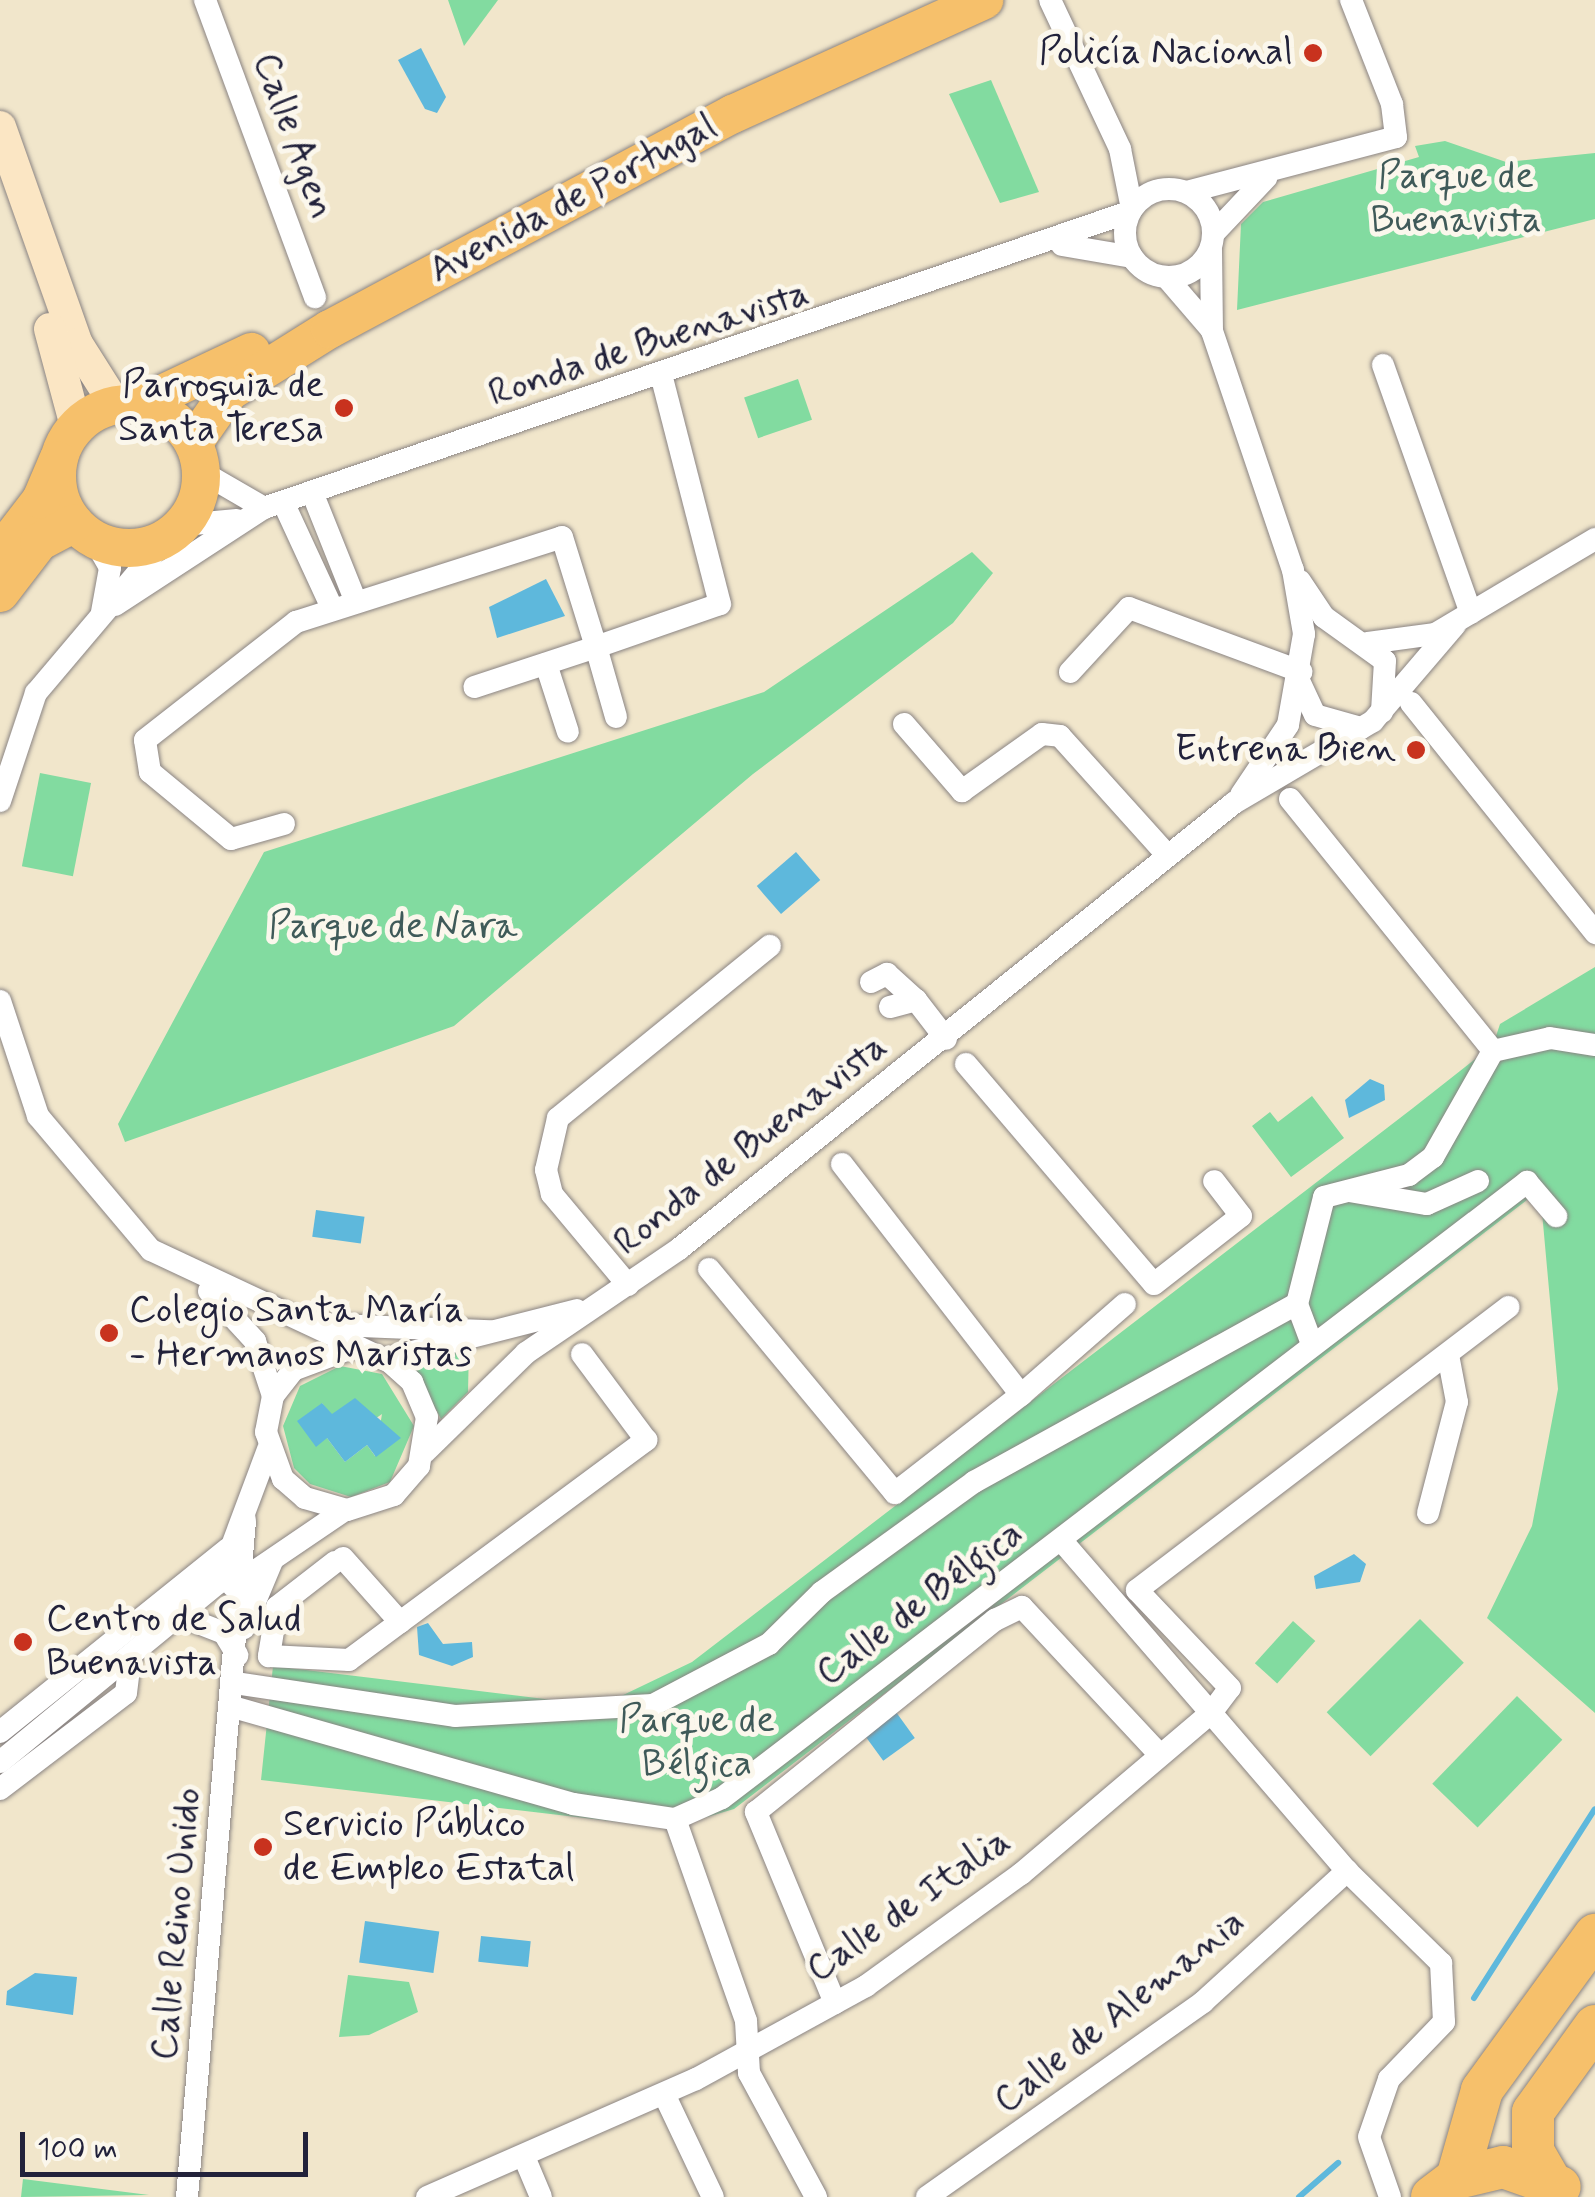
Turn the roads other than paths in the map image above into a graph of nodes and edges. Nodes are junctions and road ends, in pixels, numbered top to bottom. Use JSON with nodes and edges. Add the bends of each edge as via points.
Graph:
{"nodes":[{"id":1,"x":205,"y":0,"type":"edge"},
{"id":2,"x":932,"y":0,"type":"edge"},
{"id":3,"x":984,"y":0,"type":"edge"},
{"id":4,"x":1050,"y":0,"type":"edge"},
{"id":5,"x":1351,"y":0,"type":"edge"},
{"id":6,"x":0,"y":127,"type":"edge"},
{"id":7,"x":1122,"y":155,"type":"junction"},
{"id":8,"x":1268,"y":176,"type":"junction"},
{"id":9,"x":1180,"y":191,"type":"junction"},
{"id":10,"x":0,"y":193,"type":"edge"},
{"id":11,"x":1131,"y":210,"type":"junction"},
{"id":12,"x":1213,"y":241,"type":"junction"},
{"id":13,"x":1054,"y":243,"type":"junction"},
{"id":14,"x":1132,"y":258,"type":"junction"},
{"id":15,"x":1167,"y":278,"type":"junction"},
{"id":16,"x":315,"y":297,"type":"dead end"},
{"id":17,"x":1212,"y":331,"type":"junction"},
{"id":18,"x":1383,"y":364,"type":"dead end"},
{"id":19,"x":661,"y":374,"type":"junction"},
{"id":20,"x":128,"y":404,"type":"junction"},
{"id":21,"x":68,"y":439,"type":"junction"},
{"id":22,"x":198,"y":457,"type":"junction"},
{"id":23,"x":312,"y":492,"type":"junction"},
{"id":24,"x":264,"y":510,"type":"junction"},
{"id":25,"x":84,"y":530,"type":"junction"},
{"id":26,"x":175,"y":532,"type":"junction"},
{"id":27,"x":1595,"y":539,"type":"edge"},
{"id":28,"x":0,"y":553,"type":"edge"},
{"id":29,"x":1292,"y":570,"type":"junction"},
{"id":30,"x":0,"y":593,"type":"edge"},
{"id":31,"x":356,"y":602,"type":"junction"},
{"id":32,"x":332,"y":608,"type":"junction"},
{"id":33,"x":107,"y":613,"type":"junction"},
{"id":34,"x":1463,"y":619,"type":"junction"},
{"id":35,"x":1362,"y":641,"type":"junction"},
{"id":36,"x":596,"y":648,"type":"junction"},
{"id":37,"x":546,"y":664,"type":"junction"},
{"id":38,"x":1070,"y":672,"type":"dead end"},
{"id":39,"x":1302,"y":673,"type":"junction"},
{"id":40,"x":474,"y":688,"type":"dead end"},
{"id":41,"x":1411,"y":703,"type":"dead end"},
{"id":42,"x":1382,"y":712,"type":"junction"},
{"id":43,"x":616,"y":717,"type":"dead end"},
{"id":44,"x":904,"y":724,"type":"dead end"},
{"id":45,"x":1362,"y":728,"type":"junction"},
{"id":46,"x":568,"y":732,"type":"dead end"},
{"id":47,"x":1290,"y":799,"type":"dead end"},
{"id":48,"x":0,"y":801,"type":"edge"},
{"id":49,"x":1234,"y":803,"type":"junction"},
{"id":50,"x":284,"y":824,"type":"dead end"},
{"id":51,"x":1168,"y":856,"type":"junction"},
{"id":52,"x":1595,"y":933,"type":"edge"},
{"id":53,"x":770,"y":946,"type":"dead end"},
{"id":54,"x":870,"y":982,"type":"dead end"},
{"id":55,"x":916,"y":1000,"type":"junction"},
{"id":56,"x":0,"y":1001,"type":"edge"},
{"id":57,"x":890,"y":1007,"type":"dead end"},
{"id":58,"x":946,"y":1038,"type":"junction"},
{"id":59,"x":1595,"y":1045,"type":"edge"},
{"id":60,"x":1492,"y":1051,"type":"junction"},
{"id":61,"x":966,"y":1064,"type":"dead end"},
{"id":62,"x":842,"y":1164,"type":"dead end"},
{"id":63,"x":1214,"y":1181,"type":"dead end"},
{"id":64,"x":1478,"y":1181,"type":"dead end"},
{"id":65,"x":1335,"y":1189,"type":"junction"},
{"id":66,"x":1556,"y":1216,"type":"dead end"},
{"id":67,"x":709,"y":1268,"type":"dead end"},
{"id":68,"x":196,"y":1278,"type":"junction"},
{"id":69,"x":628,"y":1285,"type":"junction"},
{"id":70,"x":1125,"y":1304,"type":"dead end"},
{"id":71,"x":1297,"y":1304,"type":"junction"},
{"id":72,"x":1509,"y":1307,"type":"dead end"},
{"id":73,"x":585,"y":1308,"type":"junction"},
{"id":74,"x":275,"y":1314,"type":"junction"},
{"id":75,"x":490,"y":1331,"type":"junction"},
{"id":76,"x":1312,"y":1344,"type":"junction"},
{"id":77,"x":349,"y":1349,"type":"junction"},
{"id":78,"x":582,"y":1354,"type":"dead end"},
{"id":79,"x":1448,"y":1354,"type":"junction"},
{"id":80,"x":385,"y":1359,"type":"junction"},
{"id":81,"x":1021,"y":1395,"type":"junction"},
{"id":82,"x":274,"y":1396,"type":"junction"},
{"id":83,"x":268,"y":1448,"type":"junction"},
{"id":84,"x":424,"y":1452,"type":"junction"},
{"id":85,"x":345,"y":1510,"type":"junction"},
{"id":86,"x":1428,"y":1513,"type":"dead end"},
{"id":87,"x":245,"y":1520,"type":"junction"},
{"id":88,"x":1061,"y":1540,"type":"junction"},
{"id":89,"x":234,"y":1542,"type":"junction"},
{"id":90,"x":272,"y":1561,"type":"junction"},
{"id":91,"x":238,"y":1583,"type":"junction"},
{"id":92,"x":183,"y":1617,"type":"junction"},
{"id":93,"x":400,"y":1622,"type":"junction"},
{"id":94,"x":238,"y":1650,"type":"junction"},
{"id":95,"x":130,"y":1659,"type":"junction"},
{"id":96,"x":235,"y":1683,"type":"junction"},
{"id":97,"x":234,"y":1707,"type":"junction"},
{"id":98,"x":1212,"y":1712,"type":"junction"},
{"id":99,"x":0,"y":1732,"type":"edge"},
{"id":100,"x":1160,"y":1755,"type":"junction"},
{"id":101,"x":0,"y":1762,"type":"edge"},
{"id":102,"x":0,"y":1788,"type":"edge"},
{"id":103,"x":676,"y":1818,"type":"junction"},
{"id":104,"x":1347,"y":1871,"type":"junction"},
{"id":105,"x":1595,"y":1936,"type":"edge"},
{"id":106,"x":835,"y":2002,"type":"junction"},
{"id":107,"x":1595,"y":2026,"type":"edge"},
{"id":108,"x":749,"y":2048,"type":"junction"},
{"id":109,"x":664,"y":2094,"type":"junction"},
{"id":110,"x":526,"y":2159,"type":"junction"},
{"id":111,"x":1570,"y":2190,"type":"edge"},
{"id":112,"x":1418,"y":2193,"type":"edge"},
{"id":113,"x":187,"y":2197,"type":"edge"},
{"id":114,"x":427,"y":2197,"type":"edge"},
{"id":115,"x":541,"y":2197,"type":"edge"},
{"id":116,"x":713,"y":2197,"type":"edge"},
{"id":117,"x":816,"y":2197,"type":"edge"},
{"id":118,"x":927,"y":2197,"type":"edge"}],
"edges":[{"from":1,"to":16,"type":"street","name":"Calle Agen"},
{"from":2,"to":20,"type":"main road","name":"Avenida de Portugal","via":[[723,94],[198,382]]},
{"from":3,"to":22,"type":"main road","name":"Avenida de Portugal","via":[[733,114],[330,329],[228,392]]},
{"from":4,"to":7,"type":"street"},
{"from":5,"to":8,"type":"street","via":[[1392,104],[1396,137]]},
{"from":6,"to":20,"type":"main road","via":[[78,344]]},
{"from":7,"to":9,"type":"street"},
{"from":7,"to":11,"type":"street"},
{"from":8,"to":9,"type":"street"},
{"from":8,"to":12,"type":"street"},
{"from":9,"to":11,"type":"street"},
{"from":9,"to":12,"type":"street"},
{"from":10,"to":21,"type":"main road"},
{"from":11,"to":13,"type":"street","name":"Ronda de Buenavista"},
{"from":11,"to":14,"type":"street"},
{"from":12,"to":15,"type":"street","via":[[1187,274]]},
{"from":12,"to":17,"type":"street","name":"Ronda de Buenavista"},
{"from":13,"to":14,"type":"street","name":"Ronda de Buenavista"},
{"from":13,"to":19,"type":"street","name":"Ronda de Buenavista"},
{"from":14,"to":15,"type":"street"},
{"from":15,"to":17,"type":"street","name":"Ronda de Buenavista"},
{"from":17,"to":29,"type":"street","name":"Ronda de Buenavista"},
{"from":18,"to":34,"type":"street"},
{"from":19,"to":23,"type":"street","name":"Ronda de Buenavista"},
{"from":19,"to":36,"type":"street","via":[[720,604]]},
{"from":20,"to":21,"type":"main road"},
{"from":20,"to":22,"type":"main road","via":[[172,417]]},
{"from":21,"to":25,"type":"main road","via":[[57,477]]},
{"from":21,"to":28,"type":"main road","via":[[42,500]]},
{"from":22,"to":24,"type":"street"},
{"from":22,"to":26,"type":"main road"},
{"from":23,"to":24,"type":"street","name":"Ronda de Buenavista"},
{"from":23,"to":31,"type":"street"},
{"from":24,"to":26,"type":"street","name":"Ronda de Buenavista"},
{"from":24,"to":32,"type":"street"},
{"from":24,"to":33,"type":"street","name":"Ronda de Buenavista"},
{"from":25,"to":26,"type":"main road","via":[[142,547]]},
{"from":25,"to":30,"type":"main road","via":[[39,542]]},
{"from":25,"to":33,"type":"street","name":"Ronda de Buenavista","via":[[111,582]]},
{"from":26,"to":33,"type":"street","name":"Ronda de Buenavista"},
{"from":27,"to":34,"type":"street","name":"Ronda de Buenavista"},
{"from":29,"to":35,"type":"street","name":"Ronda de Buenavista","via":[[1324,617]]},
{"from":29,"to":39,"type":"street","name":"Ronda de Buenavista"},
{"from":31,"to":32,"type":"street"},
{"from":31,"to":36,"type":"street","via":[[562,538]]},
{"from":32,"to":50,"type":"street","via":[[296,622],[145,740],[150,772],[230,839]]},
{"from":33,"to":48,"type":"street","name":"Ronda de Buenavista","via":[[36,692]]},
{"from":34,"to":35,"type":"street","name":"Ronda de Buenavista","via":[[1418,640]]},
{"from":34,"to":42,"type":"street","name":"Ronda de Buenavista"},
{"from":35,"to":39,"type":"street","name":"Ronda de Buenavista","via":[[1326,641]]},
{"from":35,"to":42,"type":"street","name":"Ronda de Buenavista","via":[[1389,669]]},
{"from":36,"to":37,"type":"street"},
{"from":36,"to":43,"type":"street"},
{"from":37,"to":40,"type":"street"},
{"from":37,"to":46,"type":"street"},
{"from":38,"to":39,"type":"street","via":[[1129,608]]},
{"from":39,"to":45,"type":"street","via":[[1315,715]]},
{"from":39,"to":49,"type":"street","name":"Ronda de Buenavista","via":[[1281,739]]},
{"from":41,"to":52,"type":"street"},
{"from":42,"to":45,"type":"street","name":"Ronda de Buenavista"},
{"from":44,"to":51,"type":"street","via":[[962,791],[1042,734],[1060,736]]},
{"from":45,"to":49,"type":"street","name":"Ronda de Buenavista"},
{"from":47,"to":60,"type":"street"},
{"from":49,"to":51,"type":"street","name":"Ronda de Buenavista"},
{"from":51,"to":58,"type":"street","name":"Ronda de Buenavista"},
{"from":53,"to":69,"type":"street","via":[[558,1118],[546,1170],[552,1194]]},
{"from":54,"to":55,"type":"street","via":[[888,974]]},
{"from":55,"to":57,"type":"street"},
{"from":55,"to":58,"type":"street"},
{"from":56,"to":68,"type":"street","name":"Ronda de Buenavista","via":[[24,1087],[72,1166],[151,1250]]},
{"from":58,"to":69,"type":"street","name":"Ronda de Buenavista"},
{"from":59,"to":60,"type":"street","via":[[1550,1038]]},
{"from":60,"to":65,"type":"street","via":[[1434,1157],[1409,1175]]},
{"from":61,"to":63,"type":"street","via":[[1154,1284],[1241,1216]]},
{"from":62,"to":81,"type":"street"},
{"from":64,"to":65,"type":"street","via":[[1427,1204]]},
{"from":65,"to":71,"type":"street","via":[[1318,1206]]},
{"from":66,"to":76,"type":"street","name":"Calle de Bélgica","via":[[1527,1182]]},
{"from":67,"to":81,"type":"street","via":[[896,1494]]},
{"from":68,"to":74,"type":"street","name":"Ronda de Buenavista"},
{"from":68,"to":82,"type":"street","name":"Ronda de Buenavista","via":[[255,1342]]},
{"from":69,"to":73,"type":"street","name":"Ronda de Buenavista"},
{"from":70,"to":81,"type":"street"},
{"from":71,"to":76,"type":"street"},
{"from":71,"to":96,"type":"street","via":[[974,1482],[822,1592],[768,1644],[652,1705],[455,1716]]},
{"from":72,"to":79,"type":"street"},
{"from":73,"to":75,"type":"street","name":"Ronda de Buenavista"},
{"from":73,"to":84,"type":"street","name":"Ronda de Buenavista","via":[[475,1396]]},
{"from":74,"to":75,"type":"street","name":"Ronda de Buenavista","via":[[346,1328]]},
{"from":74,"to":77,"type":"street","name":"Ronda de Buenavista"},
{"from":75,"to":80,"type":"street","name":"Ronda de Buenavista"},
{"from":76,"to":88,"type":"street","name":"Calle de Bélgica"},
{"from":77,"to":80,"type":"street","name":"Ronda de Buenavista"},
{"from":77,"to":82,"type":"street","via":[[306,1360]]},
{"from":78,"to":93,"type":"street","via":[[646,1440]]},
{"from":79,"to":86,"type":"street","via":[[1457,1402]]},
{"from":79,"to":98,"type":"street","via":[[1137,1590],[1230,1688]]},
{"from":80,"to":84,"type":"street","via":[[421,1397]]},
{"from":82,"to":83,"type":"street","name":"Ronda de Buenavista"},
{"from":83,"to":85,"type":"street","via":[[305,1498]]},
{"from":83,"to":87,"type":"street","name":"Ronda de Buenavista"},
{"from":84,"to":85,"type":"street","name":"Ronda de Buenavista","via":[[394,1495]]},
{"from":85,"to":90,"type":"street","name":"Ronda de Buenavista"},
{"from":87,"to":89,"type":"street"},
{"from":87,"to":91,"type":"street","name":"Calle Reino Unido"},
{"from":88,"to":98,"type":"street"},
{"from":88,"to":103,"type":"street","name":"Calle de Bélgica","via":[[722,1798]]},
{"from":89,"to":92,"type":"street","via":[[226,1572]]},
{"from":89,"to":99,"type":"street"},
{"from":90,"to":91,"type":"street","name":"Ronda de Buenavista"},
{"from":90,"to":94,"type":"street","name":"Calle Reino Unido"},
{"from":91,"to":92,"type":"street","name":"Ronda de Buenavista"},
{"from":91,"to":94,"type":"street","name":"Calle Reino Unido"},
{"from":92,"to":94,"type":"street","via":[[224,1632]]},
{"from":92,"to":95,"type":"street"},
{"from":93,"to":93,"type":"street","via":[[339,1560],[280,1596],[269,1656],[349,1660]]},
{"from":94,"to":96,"type":"street","name":"Calle Reino Unido"},
{"from":95,"to":101,"type":"street"},
{"from":95,"to":102,"type":"street","via":[[126,1693]]},
{"from":96,"to":97,"type":"street","name":"Calle Reino Unido"},
{"from":97,"to":103,"type":"street","via":[[573,1804]]},
{"from":97,"to":113,"type":"street","name":"Calle Reino Unido"},
{"from":98,"to":100,"type":"street","name":"Calle de Italia"},
{"from":98,"to":104,"type":"street"},
{"from":100,"to":106,"type":"street","name":"Calle de Italia","via":[[1021,1874]]},
{"from":100,"to":106,"type":"street","via":[[1022,1607],[995,1620],[756,1812]]},
{"from":103,"to":108,"type":"street"},
{"from":104,"to":112,"type":"street","via":[[1422,1939],[1447,1984],[1444,2022],[1376,2105],[1370,2154]]},
{"from":104,"to":118,"type":"street","name":"Calle de Alemania","via":[[1203,2002]]},
{"from":105,"to":112,"type":"highway","via":[[1482,2090]]},
{"from":106,"to":108,"type":"street","name":"Calle de Italia"},
{"from":107,"to":111,"type":"highway","via":[[1533,2112],[1532,2151]]},
{"from":108,"to":109,"type":"street","name":"Calle de Italia"},
{"from":108,"to":117,"type":"street","via":[[749,2073]]},
{"from":109,"to":110,"type":"street","name":"Calle de Italia"},
{"from":109,"to":116,"type":"street"},
{"from":110,"to":114,"type":"street","name":"Calle de Italia"},
{"from":110,"to":115,"type":"street"},
{"from":111,"to":112,"type":"highway","via":[[1503,2167]]}]}
